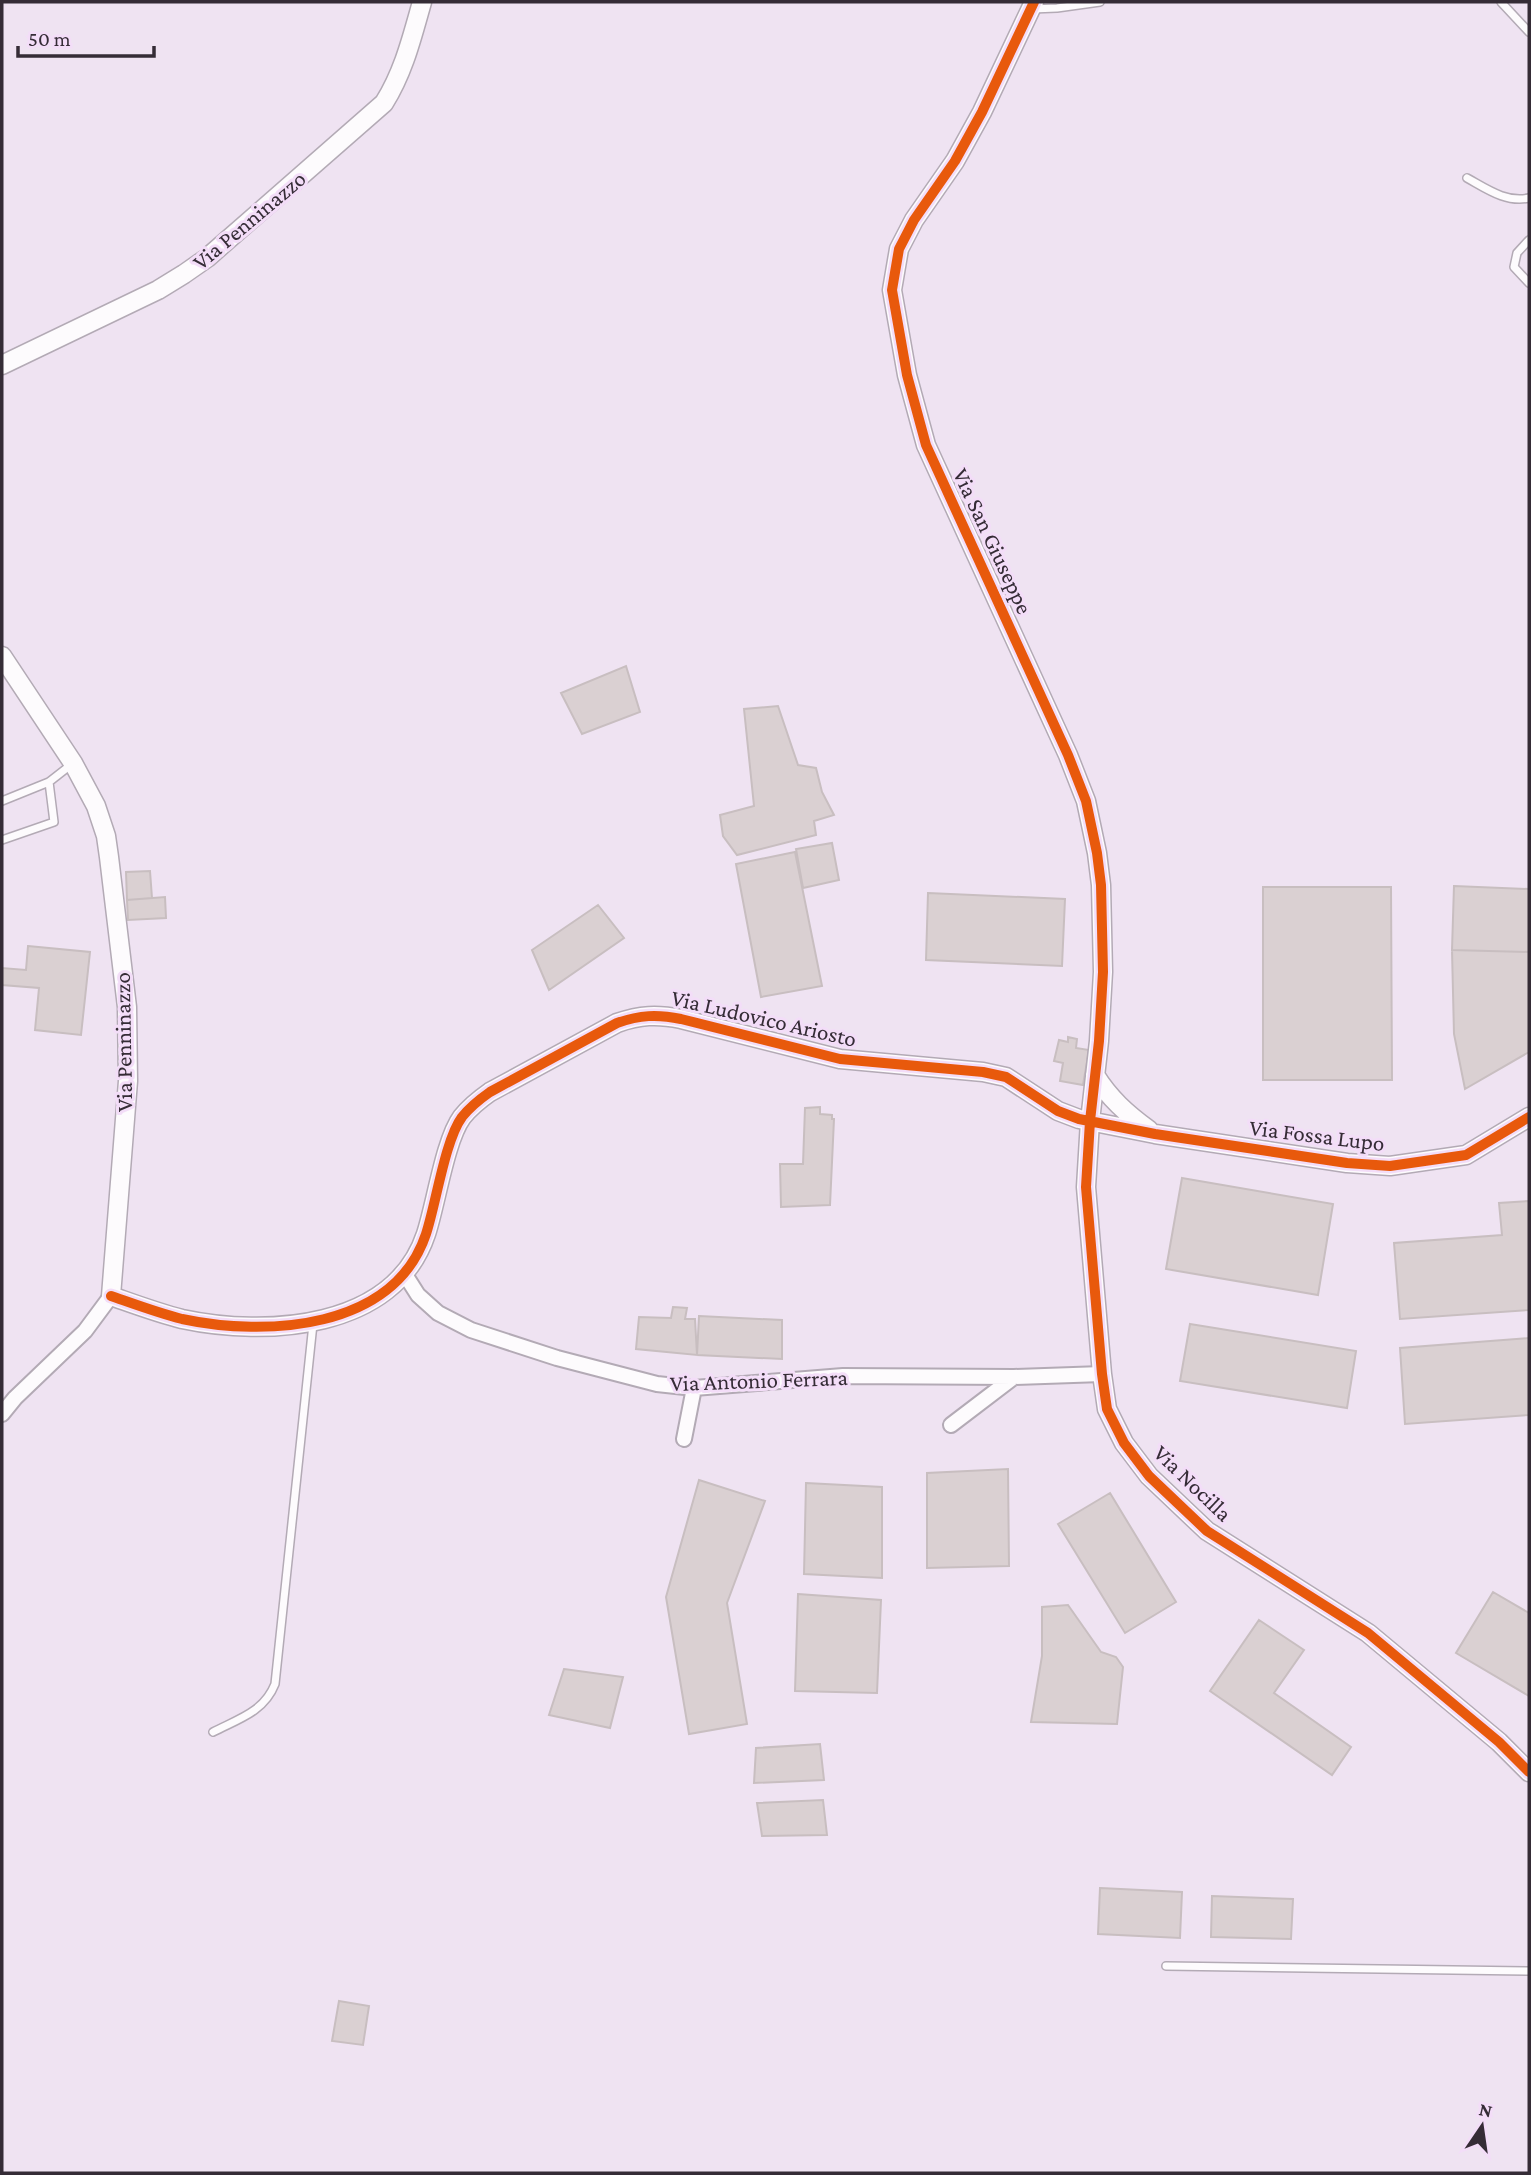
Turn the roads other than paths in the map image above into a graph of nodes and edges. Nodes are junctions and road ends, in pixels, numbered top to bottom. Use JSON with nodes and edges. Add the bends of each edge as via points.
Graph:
{"nodes":[{"id":1,"x":422,"y":2,"type":"edge"},
{"id":2,"x":1100,"y":2,"type":"edge"},
{"id":3,"x":1501,"y":2,"type":"edge"},
{"id":4,"x":1033,"y":5,"type":"edge"},
{"id":5,"x":1529,"y":32,"type":"edge"},
{"id":6,"x":1467,"y":178,"type":"dead end"},
{"id":7,"x":1529,"y":198,"type":"edge"},
{"id":8,"x":1529,"y":240,"type":"edge"},
{"id":9,"x":1529,"y":283,"type":"edge"},
{"id":10,"x":2,"y":365,"type":"edge"},
{"id":11,"x":2,"y":656,"type":"edge"},
{"id":12,"x":73,"y":763,"type":"junction"},
{"id":13,"x":49,"y":782,"type":"junction"},
{"id":14,"x":2,"y":801,"type":"edge"},
{"id":15,"x":2,"y":840,"type":"edge"},
{"id":16,"x":1095,"y":1075,"type":"junction"},
{"id":17,"x":1529,"y":1117,"type":"edge"},
{"id":18,"x":1090,"y":1121,"type":"junction"},
{"id":19,"x":1155,"y":1134,"type":"junction"},
{"id":20,"x":404,"y":1273,"type":"junction"},
{"id":21,"x":111,"y":1296,"type":"junction"},
{"id":22,"x":313,"y":1322,"type":"junction"},
{"id":23,"x":1102,"y":1374,"type":"junction"},
{"id":24,"x":1014,"y":1377,"type":"junction"},
{"id":25,"x":694,"y":1388,"type":"junction"},
{"id":26,"x":2,"y":1414,"type":"edge"},
{"id":27,"x":951,"y":1425,"type":"dead end"},
{"id":28,"x":684,"y":1438,"type":"dead end"},
{"id":29,"x":213,"y":1732,"type":"dead end"},
{"id":30,"x":1529,"y":1772,"type":"edge"},
{"id":31,"x":1167,"y":1966,"type":"dead end"},
{"id":32,"x":1529,"y":1971,"type":"edge"}],
"edges":[{"from":1,"to":10,"type":"street","name":"Via Penninazzo","via":[[405,61],[384,103],[207,258],[158,289]]},
{"from":2,"to":4,"type":"lane","via":[[1057,8]]},
{"from":3,"to":5,"type":"lane"},
{"from":4,"to":16,"type":"street","name":"Via San Giuseppe","via":[[956,161],[904,239],[892,290],[907,375],[926,445],[1086,801],[1101,885],[1103,972]]},
{"from":6,"to":7,"type":"lane","via":[[1500,196],[1518,201]]},
{"from":8,"to":9,"type":"lane","via":[[1517,253],[1514,267]]},
{"from":11,"to":12,"type":"street","name":"Via Penninazzo"},
{"from":12,"to":13,"type":"lane"},
{"from":12,"to":21,"type":"street","name":"Via Penninazzo","via":[[106,836],[127,1007],[128,1081]]},
{"from":13,"to":14,"type":"lane"},
{"from":13,"to":15,"type":"lane","via":[[54,822]]},
{"from":16,"to":18,"type":"street","name":"Via San Giuseppe"},
{"from":16,"to":19,"type":"street","via":[[1126,1113]]},
{"from":17,"to":19,"type":"street","name":"Via Fossa Lupo","via":[[1466,1154],[1390,1167]]},
{"from":18,"to":19,"type":"street","name":"Via Fossa Lupo"},
{"from":18,"to":20,"type":"street","name":"Via Ludovico Ariosto","via":[[1058,1111],[1006,1077],[839,1059],[661,1015],[639,1015],[475,1103],[461,1119],[426,1235]]},
{"from":18,"to":23,"type":"street","name":"Via Nocilla","via":[[1086,1187]]},
{"from":20,"to":22,"type":"street","name":"Via Ludovico Ariosto","via":[[375,1299]]},
{"from":20,"to":25,"type":"street","name":"Via Antonio Ferrara","via":[[418,1295],[438,1313],[471,1330],[582,1365],[657,1384]]},
{"from":21,"to":22,"type":"street","name":"Via Ludovico Ariosto","via":[[209,1323]]},
{"from":21,"to":26,"type":"street","via":[[85,1331]]},
{"from":22,"to":29,"type":"lane","via":[[275,1684],[262,1706]]},
{"from":23,"to":24,"type":"street","name":"Via Antonio Ferrara"},
{"from":23,"to":30,"type":"street","name":"Via Nocilla","via":[[1107,1409],[1124,1443],[1149,1476],[1206,1531],[1368,1633]]},
{"from":24,"to":25,"type":"street","name":"Via Antonio Ferrara","via":[[842,1376]]},
{"from":24,"to":27,"type":"street"},
{"from":25,"to":28,"type":"street"},
{"from":31,"to":32,"type":"lane"}]}
